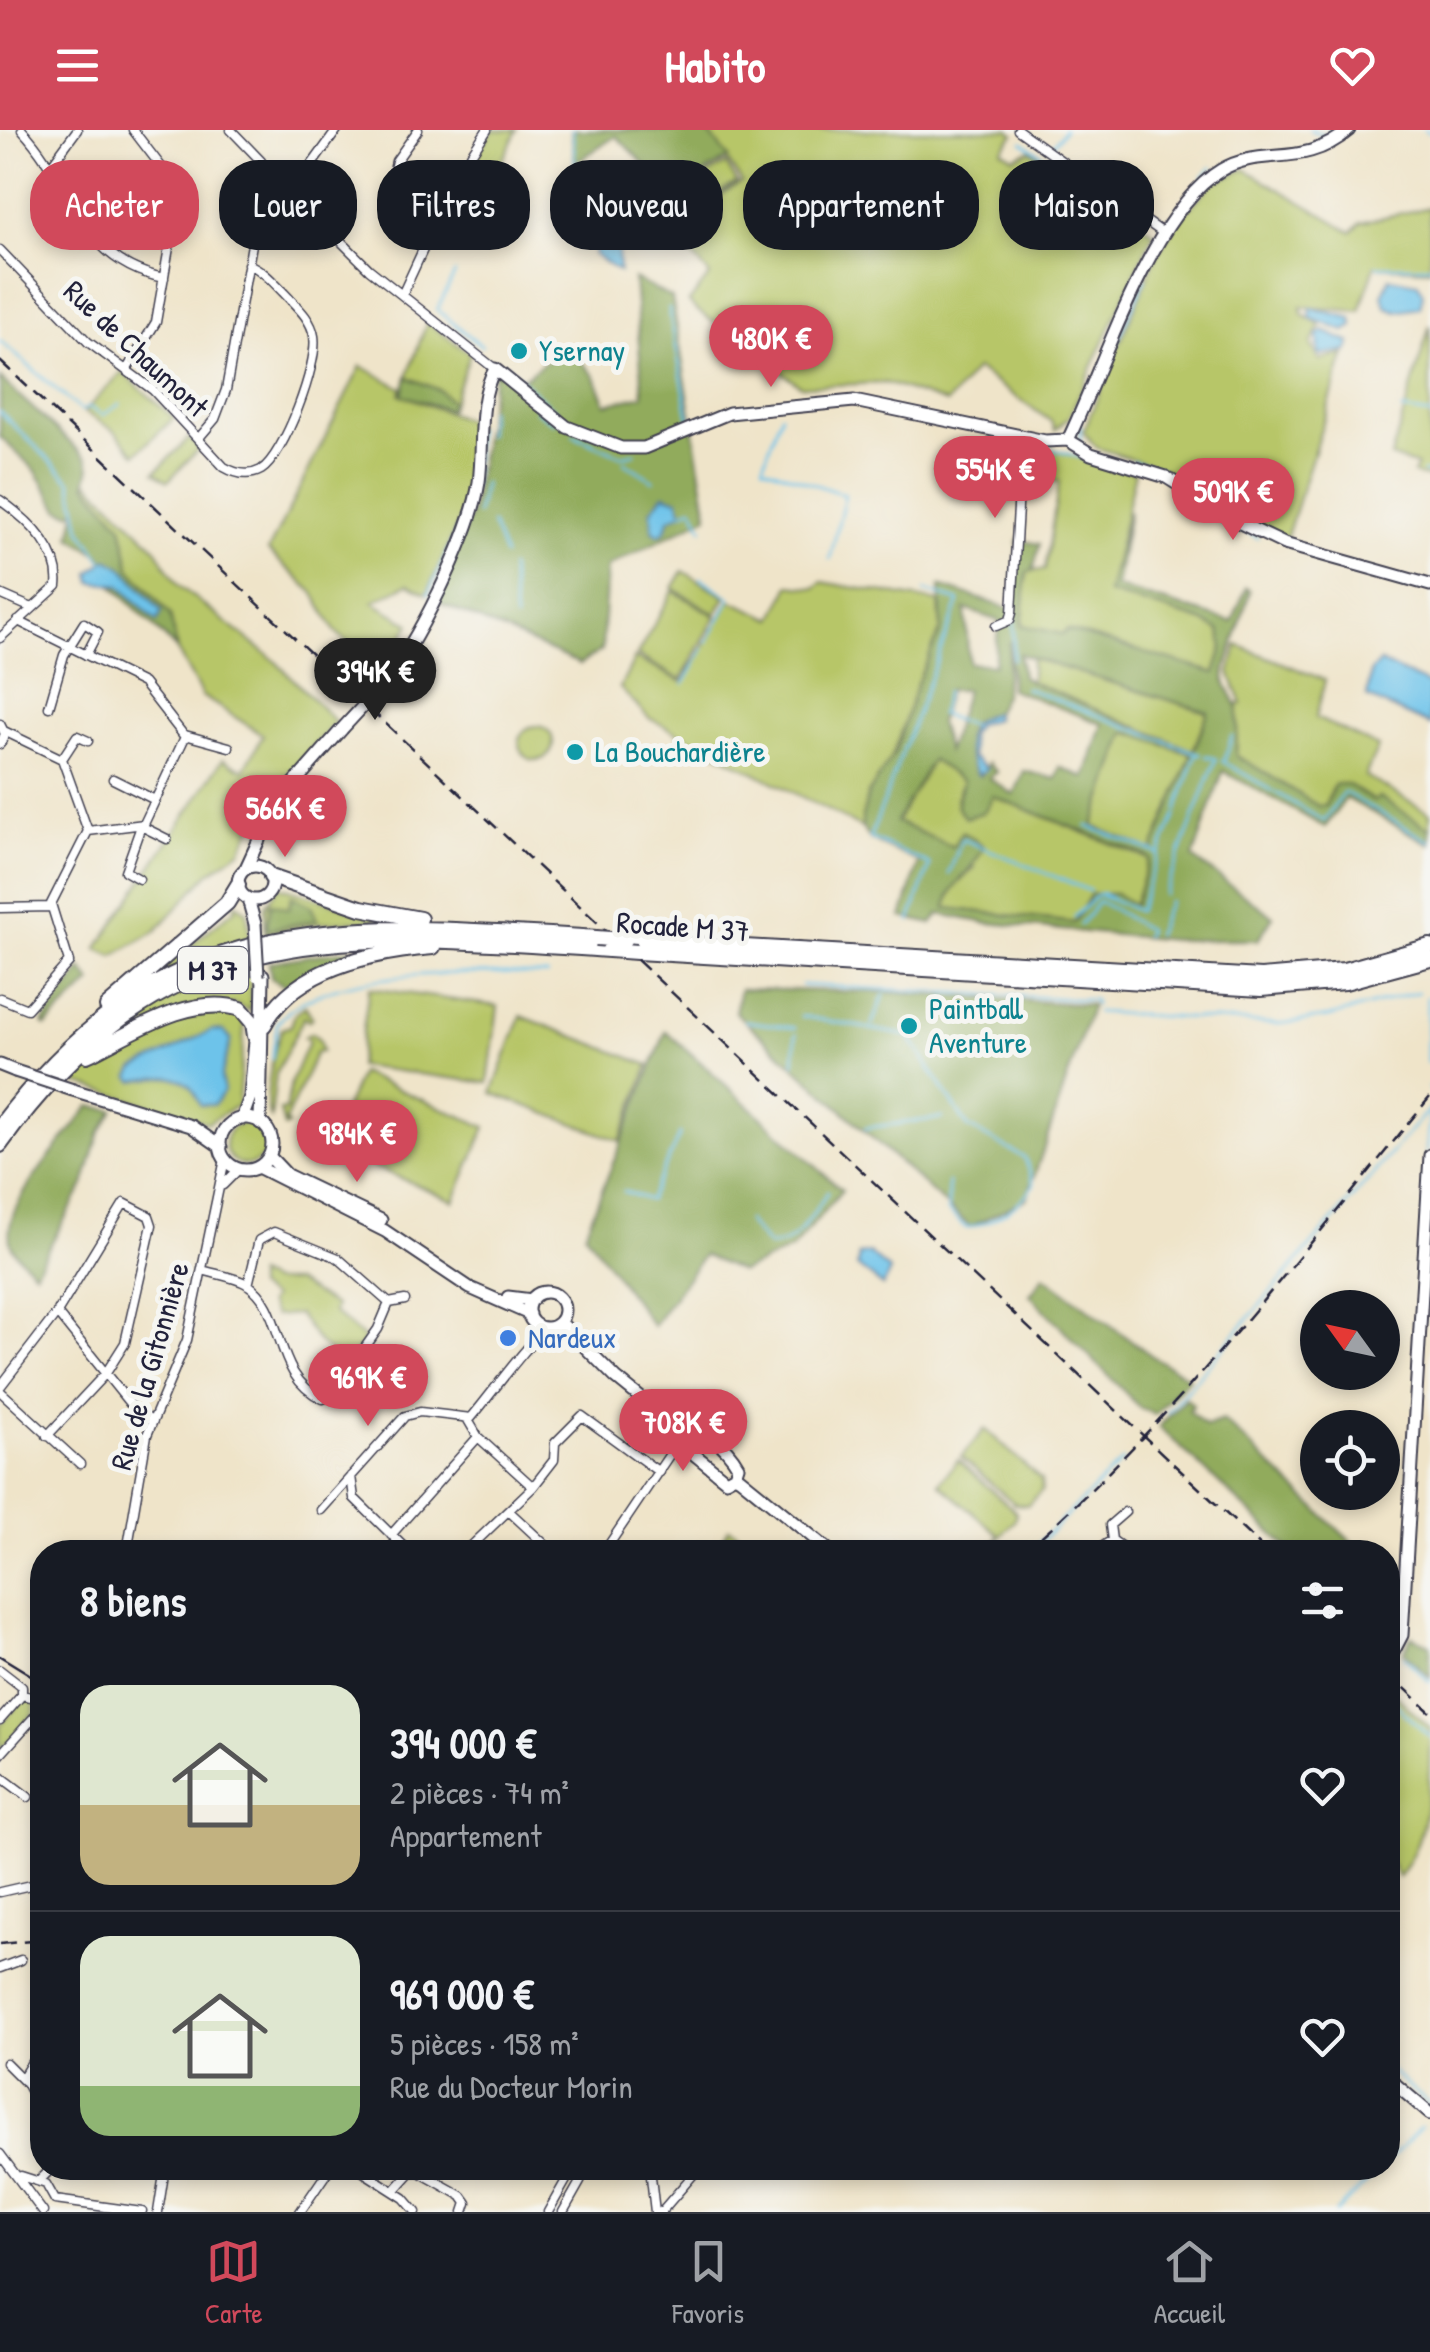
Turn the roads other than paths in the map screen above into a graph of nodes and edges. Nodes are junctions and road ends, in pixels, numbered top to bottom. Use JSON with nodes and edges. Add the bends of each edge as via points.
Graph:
{"nodes":[{"id":1,"x":22,"y":130,"type":"edge"},
{"id":2,"x":77,"y":130,"type":"edge"},
{"id":3,"x":133,"y":130,"type":"edge"},
{"id":4,"x":152,"y":130,"type":"edge"},
{"id":5,"x":337,"y":130,"type":"edge"},
{"id":6,"x":418,"y":130,"type":"edge"},
{"id":7,"x":487,"y":130,"type":"edge"},
{"id":8,"x":1018,"y":130,"type":"edge"},
{"id":9,"x":1349,"y":130,"type":"edge"},
{"id":10,"x":233,"y":131,"type":"edge"},
{"id":11,"x":142,"y":140,"type":"junction"},
{"id":12,"x":48,"y":160,"type":"edge"},
{"id":13,"x":55,"y":160,"type":"edge"},
{"id":14,"x":261,"y":160,"type":"edge"},
{"id":15,"x":315,"y":160,"type":"edge"},
{"id":16,"x":397,"y":160,"type":"edge"},
{"id":17,"x":467,"y":160,"type":"edge"},
{"id":18,"x":1163,"y":233,"type":"junction"},
{"id":19,"x":0,"y":250,"type":"edge"},
{"id":20,"x":103,"y":250,"type":"edge"},
{"id":21,"x":251,"y":250,"type":"edge"},
{"id":22,"x":350,"y":250,"type":"edge"},
{"id":23,"x":422,"y":250,"type":"edge"},
{"id":24,"x":248,"y":264,"type":"junction"},
{"id":25,"x":164,"y":278,"type":"junction"},
{"id":26,"x":402,"y":295,"type":"junction"},
{"id":27,"x":494,"y":368,"type":"junction"},
{"id":28,"x":127,"y":370,"type":"junction"},
{"id":29,"x":1022,"y":436,"type":"junction"},
{"id":30,"x":198,"y":439,"type":"junction"},
{"id":31,"x":1068,"y":440,"type":"junction"},
{"id":32,"x":0,"y":500,"type":"edge"},
{"id":33,"x":1430,"y":585,"type":"edge"},
{"id":34,"x":0,"y":594,"type":"edge"},
{"id":35,"x":32,"y":608,"type":"junction"},
{"id":36,"x":18,"y":620,"type":"junction"},
{"id":37,"x":996,"y":626,"type":"dead end"},
{"id":38,"x":0,"y":638,"type":"edge"},
{"id":39,"x":70,"y":647,"type":"junction"},
{"id":40,"x":86,"y":655,"type":"junction"},
{"id":41,"x":50,"y":708,"type":"dead end"},
{"id":42,"x":2,"y":727,"type":"edge"},
{"id":43,"x":185,"y":735,"type":"junction"},
{"id":44,"x":88,"y":741,"type":"dead end"},
{"id":45,"x":0,"y":744,"type":"edge"},
{"id":46,"x":229,"y":747,"type":"dead end"},
{"id":47,"x":62,"y":759,"type":"junction"},
{"id":48,"x":113,"y":779,"type":"dead end"},
{"id":49,"x":295,"y":782,"type":"junction"},
{"id":50,"x":156,"y":800,"type":"junction"},
{"id":51,"x":141,"y":826,"type":"junction"},
{"id":52,"x":88,"y":831,"type":"junction"},
{"id":53,"x":167,"y":839,"type":"dead end"},
{"id":54,"x":246,"y":868,"type":"junction"},
{"id":55,"x":268,"y":873,"type":"junction"},
{"id":56,"x":139,"y":879,"type":"dead end"},
{"id":57,"x":238,"y":885,"type":"junction"},
{"id":58,"x":264,"y":898,"type":"junction"},
{"id":59,"x":248,"y":899,"type":"junction"},
{"id":60,"x":51,"y":907,"type":"junction"},
{"id":61,"x":0,"y":908,"type":"edge"},
{"id":62,"x":258,"y":923,"type":"junction"},
{"id":63,"x":469,"y":930,"type":"junction"},
{"id":64,"x":488,"y":943,"type":"junction"},
{"id":65,"x":1430,"y":946,"type":"edge"},
{"id":66,"x":1430,"y":959,"type":"edge"},
{"id":67,"x":0,"y":998,"type":"edge"},
{"id":68,"x":260,"y":1030,"type":"junction"},
{"id":69,"x":73,"y":1044,"type":"junction"},
{"id":70,"x":68,"y":1064,"type":"junction"},
{"id":71,"x":0,"y":1066,"type":"edge"},
{"id":72,"x":242,"y":1119,"type":"junction"},
{"id":73,"x":260,"y":1122,"type":"junction"},
{"id":74,"x":0,"y":1126,"type":"edge"},
{"id":75,"x":226,"y":1128,"type":"junction"},
{"id":76,"x":198,"y":1129,"type":"junction"},
{"id":77,"x":0,"y":1145,"type":"edge"},
{"id":78,"x":223,"y":1153,"type":"junction"},
{"id":79,"x":1430,"y":1155,"type":"edge"},
{"id":80,"x":270,"y":1156,"type":"junction"},
{"id":81,"x":258,"y":1167,"type":"junction"},
{"id":82,"x":238,"y":1169,"type":"junction"},
{"id":83,"x":217,"y":1193,"type":"junction"},
{"id":84,"x":1428,"y":1230,"type":"edge"},
{"id":85,"x":202,"y":1270,"type":"junction"},
{"id":86,"x":248,"y":1285,"type":"junction"},
{"id":87,"x":404,"y":1300,"type":"dead end"},
{"id":88,"x":532,"y":1300,"type":"junction"},
{"id":89,"x":390,"y":1303,"type":"junction"},
{"id":90,"x":57,"y":1312,"type":"junction"},
{"id":91,"x":533,"y":1324,"type":"junction"},
{"id":92,"x":554,"y":1325,"type":"junction"},
{"id":93,"x":106,"y":1373,"type":"junction"},
{"id":94,"x":0,"y":1389,"type":"edge"},
{"id":95,"x":663,"y":1416,"type":"junction"},
{"id":96,"x":468,"y":1420,"type":"junction"},
{"id":97,"x":152,"y":1421,"type":"junction"},
{"id":98,"x":47,"y":1436,"type":"junction"},
{"id":99,"x":478,"y":1437,"type":"junction"},
{"id":100,"x":678,"y":1442,"type":"junction"},
{"id":101,"x":80,"y":1464,"type":"dead end"},
{"id":102,"x":658,"y":1472,"type":"junction"},
{"id":103,"x":735,"y":1475,"type":"junction"},
{"id":104,"x":351,"y":1476,"type":"junction"},
{"id":105,"x":534,"y":1487,"type":"junction"},
{"id":106,"x":321,"y":1510,"type":"dead end"},
{"id":107,"x":511,"y":1512,"type":"junction"},
{"id":108,"x":1125,"y":1512,"type":"dead end"},
{"id":109,"x":391,"y":1534,"type":"junction"},
{"id":110,"x":128,"y":1540,"type":"edge"},
{"id":111,"x":397,"y":1540,"type":"edge"},
{"id":112,"x":479,"y":1540,"type":"edge"},
{"id":113,"x":540,"y":1540,"type":"edge"},
{"id":114,"x":612,"y":1540,"type":"edge"},
{"id":115,"x":816,"y":1540,"type":"edge"},
{"id":116,"x":1112,"y":1540,"type":"edge"},
{"id":117,"x":1400,"y":1639,"type":"edge"},
{"id":118,"x":0,"y":1670,"type":"edge"},
{"id":119,"x":22,"y":1696,"type":"junction"},
{"id":120,"x":30,"y":1696,"type":"edge"},
{"id":121,"x":0,"y":1720,"type":"edge"},
{"id":122,"x":30,"y":1722,"type":"edge"},
{"id":123,"x":0,"y":1755,"type":"edge"},
{"id":124,"x":0,"y":1776,"type":"edge"},
{"id":125,"x":28,"y":1797,"type":"dead end"},
{"id":126,"x":30,"y":1885,"type":"edge"},
{"id":127,"x":0,"y":1892,"type":"edge"},
{"id":128,"x":21,"y":1960,"type":"dead end"},
{"id":129,"x":0,"y":1968,"type":"edge"},
{"id":130,"x":6,"y":2063,"type":"dead end"},
{"id":131,"x":30,"y":2069,"type":"edge"},
{"id":132,"x":24,"y":2081,"type":"junction"},
{"id":133,"x":1400,"y":2088,"type":"edge"},
{"id":134,"x":30,"y":2092,"type":"edge"},
{"id":135,"x":1430,"y":2114,"type":"edge"},
{"id":136,"x":0,"y":2154,"type":"edge"},
{"id":137,"x":17,"y":2175,"type":"junction"},
{"id":138,"x":30,"y":2179,"type":"edge"},
{"id":139,"x":34,"y":2180,"type":"edge"},
{"id":140,"x":49,"y":2180,"type":"edge"},
{"id":141,"x":163,"y":2180,"type":"edge"},
{"id":142,"x":322,"y":2180,"type":"edge"},
{"id":143,"x":376,"y":2180,"type":"edge"},
{"id":144,"x":404,"y":2180,"type":"edge"},
{"id":145,"x":433,"y":2180,"type":"edge"},
{"id":146,"x":567,"y":2180,"type":"edge"},
{"id":147,"x":580,"y":2180,"type":"edge"},
{"id":148,"x":652,"y":2180,"type":"edge"},
{"id":149,"x":689,"y":2180,"type":"edge"},
{"id":150,"x":37,"y":2181,"type":"junction"},
{"id":151,"x":48,"y":2186,"type":"junction"},
{"id":152,"x":28,"y":2188,"type":"junction"},
{"id":153,"x":394,"y":2191,"type":"junction"},
{"id":154,"x":54,"y":2200,"type":"junction"},
{"id":155,"x":46,"y":2211,"type":"edge"},
{"id":156,"x":142,"y":2212,"type":"edge"},
{"id":157,"x":158,"y":2212,"type":"edge"},
{"id":158,"x":300,"y":2212,"type":"edge"},
{"id":159,"x":416,"y":2212,"type":"edge"},
{"id":160,"x":464,"y":2212,"type":"edge"},
{"id":161,"x":548,"y":2212,"type":"edge"},
{"id":162,"x":563,"y":2212,"type":"edge"},
{"id":163,"x":658,"y":2212,"type":"edge"}],
"edges":[{"from":1,"to":12,"type":"street"},
{"from":2,"to":13,"type":"street"},
{"from":3,"to":11,"type":"street"},
{"from":4,"to":11,"type":"street"},
{"from":5,"to":15,"type":"street"},
{"from":6,"to":16,"type":"street"},
{"from":7,"to":17,"type":"street"},
{"from":8,"to":18,"type":"street"},
{"from":9,"to":18,"type":"street","via":[[1307,154],[1220,171]]},
{"from":10,"to":14,"type":"street"},
{"from":11,"to":25,"type":"street","via":[[164,170],[175,203]]},
{"from":18,"to":31,"type":"street"},
{"from":19,"to":28,"type":"street","name":"Rue de Chaumont","via":[[88,342]]},
{"from":20,"to":25,"type":"street","via":[[134,271]]},
{"from":21,"to":24,"type":"street"},
{"from":22,"to":26,"type":"street"},
{"from":23,"to":26,"type":"street"},
{"from":24,"to":30,"type":"street","via":[[224,399]]},
{"from":24,"to":30,"type":"street","name":"Rue de Chaumont","via":[[262,270],[307,318],[313,362],[291,421],[263,468],[231,471]]},
{"from":25,"to":28,"type":"street","via":[[156,322]]},
{"from":26,"to":27,"type":"street"},
{"from":27,"to":29,"type":"street","via":[[567,427],[621,448],[644,448],[729,413],[854,401]]},
{"from":27,"to":49,"type":"street","bridge":true,"via":[[471,514],[415,638]]},
{"from":28,"to":30,"type":"street","name":"Rue de Chaumont"},
{"from":29,"to":31,"type":"street"},
{"from":29,"to":37,"type":"street","via":[[1012,612]]},
{"from":31,"to":33,"type":"street","via":[[1090,454],[1166,477],[1284,544]]},
{"from":32,"to":35,"type":"street","via":[[34,530],[56,570],[57,586]]},
{"from":34,"to":35,"type":"street"},
{"from":35,"to":36,"type":"street"},
{"from":36,"to":38,"type":"street"},
{"from":36,"to":39,"type":"street"},
{"from":39,"to":40,"type":"street"},
{"from":39,"to":40,"type":"street","via":[[86,624],[98,632]]},
{"from":39,"to":41,"type":"street"},
{"from":40,"to":43,"type":"street","via":[[143,684]]},
{"from":42,"to":45,"type":"street"},
{"from":42,"to":47,"type":"street"},
{"from":43,"to":46,"type":"street"},
{"from":43,"to":50,"type":"street"},
{"from":44,"to":47,"type":"street","via":[[76,736]]},
{"from":47,"to":52,"type":"street"},
{"from":48,"to":50,"type":"street"},
{"from":49,"to":54,"type":"street","via":[[268,816]]},
{"from":49,"to":55,"type":"street","via":[[266,832],[262,855]]},
{"from":50,"to":51,"type":"street"},
{"from":51,"to":52,"type":"street"},
{"from":51,"to":53,"type":"street"},
{"from":51,"to":56,"type":"street","via":[[125,867]]},
{"from":52,"to":60,"type":"street"},
{"from":54,"to":55,"type":"street"},
{"from":54,"to":57,"type":"street"},
{"from":55,"to":58,"type":"street","via":[[271,888]]},
{"from":55,"to":63,"type":"highway","via":[[360,908]]},
{"from":57,"to":59,"type":"street"},
{"from":57,"to":69,"type":"highway","via":[[227,903]]},
{"from":58,"to":59,"type":"street"},
{"from":58,"to":62,"type":"street"},
{"from":59,"to":62,"type":"street"},
{"from":60,"to":61,"type":"street"},
{"from":60,"to":67,"type":"street","via":[[68,962],[28,1008]]},
{"from":62,"to":68,"type":"street","bridge":true},
{"from":63,"to":65,"type":"highway","name":"Rocade M 37","number":"M 37","bridge":true,"via":[[1248,977],[1344,970]]},
{"from":63,"to":69,"type":"highway","name":"Rocade M 37","number":"M 37","via":[[353,927],[255,944],[163,981]]},
{"from":64,"to":66,"type":"highway","name":"Rocade M 37","number":"M 37","bridge":true,"via":[[1261,989],[1346,982]]},
{"from":64,"to":68,"type":"highway","via":[[393,952],[345,965],[285,995]]},
{"from":64,"to":70,"type":"highway","name":"Rocade M 37","number":"M 37","via":[[340,940],[245,958],[156,998]]},
{"from":68,"to":70,"type":"highway","via":[[241,1009],[210,1008],[141,1026]]},
{"from":68,"to":72,"type":"street"},
{"from":68,"to":73,"type":"street"},
{"from":69,"to":74,"type":"highway","name":"Rocade M 37","number":"M 37"},
{"from":70,"to":77,"type":"highway","name":"Rocade M 37","number":"M 37"},
{"from":71,"to":76,"type":"street","bridge":true},
{"from":72,"to":73,"type":"street"},
{"from":72,"to":75,"type":"street"},
{"from":73,"to":80,"type":"street","via":[[271,1137]]},
{"from":75,"to":76,"type":"street"},
{"from":75,"to":78,"type":"street"},
{"from":76,"to":78,"type":"street"},
{"from":78,"to":82,"type":"street"},
{"from":78,"to":83,"type":"street","name":"Rue de la Gitonnière"},
{"from":79,"to":84,"type":"street"},
{"from":80,"to":81,"type":"street"},
{"from":80,"to":88,"type":"street","via":[[287,1175],[388,1224],[464,1277],[504,1296]]},
{"from":81,"to":82,"type":"street"},
{"from":81,"to":91,"type":"street","via":[[385,1231]]},
{"from":82,"to":83,"type":"street"},
{"from":83,"to":85,"type":"street","name":"Rue de la Gitonnière"},
{"from":84,"to":117,"type":"street"},
{"from":85,"to":86,"type":"street"},
{"from":85,"to":97,"type":"street","name":"Rue de la Gitonnière","via":[[183,1352]]},
{"from":86,"to":89,"type":"street","via":[[259,1240],[274,1232],[338,1258]]},
{"from":86,"to":89,"type":"street","via":[[265,1307],[296,1380],[323,1400]]},
{"from":87,"to":89,"type":"street"},
{"from":88,"to":91,"type":"street"},
{"from":88,"to":92,"type":"street","via":[[542,1293],[558,1296],[564,1311]]},
{"from":90,"to":93,"type":"street"},
{"from":90,"to":93,"type":"street","via":[[124,1203],[149,1216],[130,1330]]},
{"from":90,"to":94,"type":"street"},
{"from":91,"to":92,"type":"street"},
{"from":91,"to":96,"type":"street","via":[[529,1351]]},
{"from":92,"to":95,"type":"street"},
{"from":93,"to":97,"type":"street"},
{"from":93,"to":98,"type":"street"},
{"from":94,"to":98,"type":"street"},
{"from":95,"to":100,"type":"street","via":[[664,1429]]},
{"from":95,"to":103,"type":"street","via":[[675,1410],[685,1416],[736,1460]]},
{"from":96,"to":99,"type":"street"},
{"from":96,"to":104,"type":"street","via":[[405,1416]]},
{"from":97,"to":110,"type":"street","name":"Rue de la Gitonnière"},
{"from":98,"to":101,"type":"street"},
{"from":99,"to":105,"type":"street"},
{"from":99,"to":109,"type":"street"},
{"from":100,"to":102,"type":"street"},
{"from":100,"to":103,"type":"street","via":[[722,1479]]},
{"from":102,"to":105,"type":"street","via":[[582,1416],[555,1443],[551,1466]]},
{"from":102,"to":114,"type":"street"},
{"from":103,"to":115,"type":"street"},
{"from":104,"to":106,"type":"street"},
{"from":104,"to":109,"type":"street","via":[[354,1498]]},
{"from":105,"to":107,"type":"street"},
{"from":107,"to":112,"type":"street"},
{"from":107,"to":113,"type":"street"},
{"from":108,"to":116,"type":"street","via":[[1110,1526]]},
{"from":109,"to":111,"type":"street"},
{"from":118,"to":119,"type":"street","via":[[22,1687]]},
{"from":119,"to":120,"type":"street"},
{"from":119,"to":121,"type":"street"},
{"from":122,"to":123,"type":"street"},
{"from":124,"to":125,"type":"street"},
{"from":126,"to":127,"type":"street"},
{"from":128,"to":129,"type":"street"},
{"from":130,"to":132,"type":"street"},
{"from":131,"to":132,"type":"street"},
{"from":132,"to":134,"type":"street"},
{"from":133,"to":135,"type":"street"},
{"from":136,"to":137,"type":"street"},
{"from":137,"to":138,"type":"street"},
{"from":137,"to":152,"type":"street"},
{"from":139,"to":150,"type":"street"},
{"from":140,"to":151,"type":"street"},
{"from":141,"to":157,"type":"street"},
{"from":142,"to":158,"type":"street"},
{"from":143,"to":153,"type":"street"},
{"from":144,"to":153,"type":"street"},
{"from":145,"to":160,"type":"street","via":[[462,2196]]},
{"from":146,"to":161,"type":"street"},
{"from":147,"to":162,"type":"street"},
{"from":148,"to":163,"type":"street"},
{"from":149,"to":163,"type":"street"},
{"from":150,"to":151,"type":"street"},
{"from":150,"to":152,"type":"street"},
{"from":151,"to":154,"type":"street"},
{"from":152,"to":155,"type":"street"},
{"from":153,"to":159,"type":"street"},
{"from":154,"to":155,"type":"street"},
{"from":154,"to":156,"type":"street"}]}
